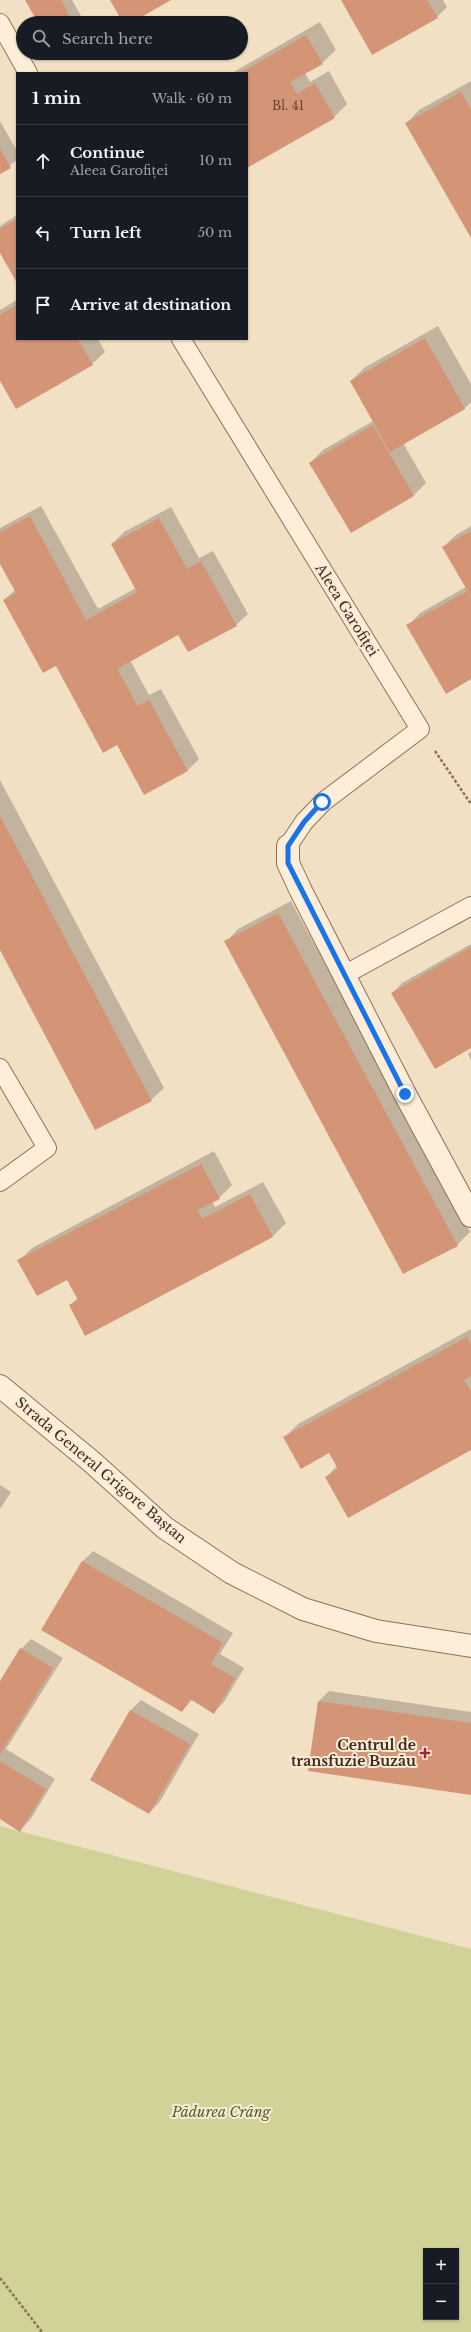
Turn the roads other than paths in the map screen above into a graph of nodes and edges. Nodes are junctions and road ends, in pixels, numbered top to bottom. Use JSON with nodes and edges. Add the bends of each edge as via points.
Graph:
{"nodes":[{"id":1,"x":0,"y":23,"type":"edge"},
{"id":2,"x":16,"y":52,"type":"edge"},
{"id":3,"x":21,"y":60,"type":"edge"},
{"id":4,"x":27,"y":72,"type":"edge"},
{"id":5,"x":182,"y":340,"type":"edge"},
{"id":6,"x":288,"y":846,"type":"joint"},
{"id":7,"x":471,"y":906,"type":"edge"},
{"id":8,"x":344,"y":975,"type":"junction"},
{"id":9,"x":0,"y":1068,"type":"edge"},
{"id":10,"x":0,"y":1182,"type":"edge"},
{"id":11,"x":471,"y":1216,"type":"edge"},
{"id":12,"x":0,"y":1386,"type":"edge"},
{"id":13,"x":471,"y":1646,"type":"edge"}],
"edges":[{"from":1,"to":2,"type":"lane"},
{"from":3,"to":4,"type":"lane"},
{"from":5,"to":6,"type":"lane","name":"Aleea Garofiței","via":[[420,730],[322,802],[304,822]]},
{"from":6,"to":8,"type":"street","via":[[288,863]]},
{"from":7,"to":8,"type":"lane"},
{"from":8,"to":11,"type":"street"},
{"from":9,"to":10,"type":"lane","via":[[47,1148]]},
{"from":12,"to":13,"type":"street","name":"Strada General Grigore Baștan","via":[[92,1462],[165,1528],[232,1573],[303,1609],[376,1631]]}]}
